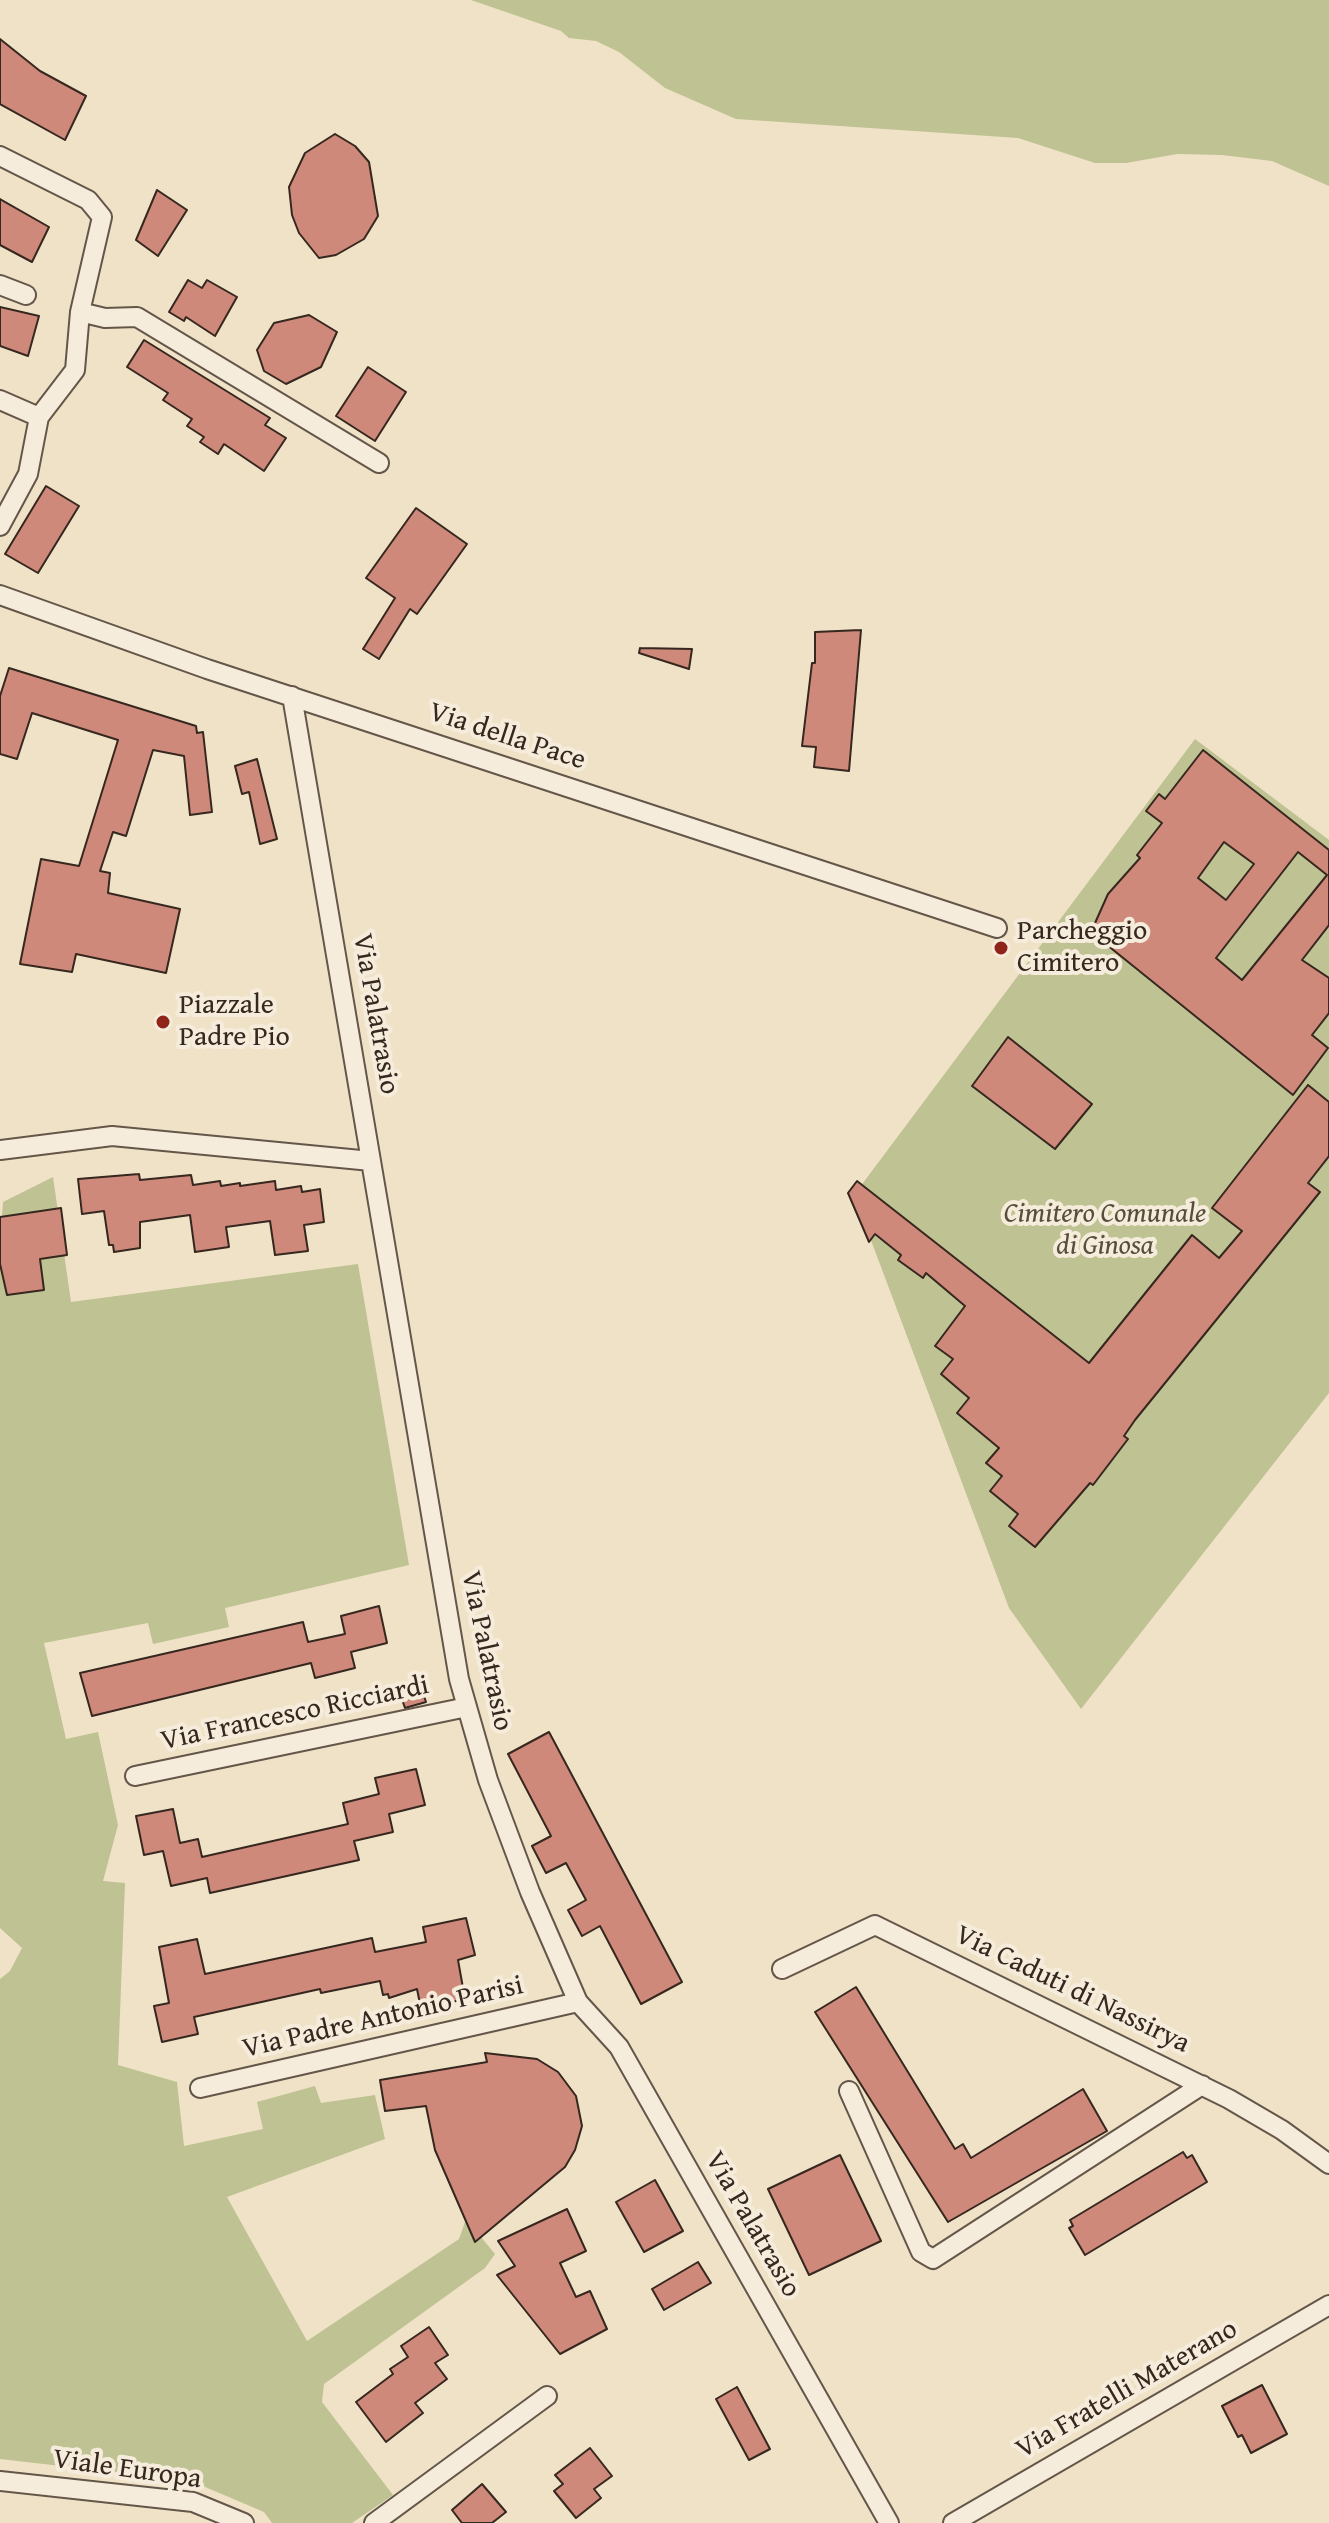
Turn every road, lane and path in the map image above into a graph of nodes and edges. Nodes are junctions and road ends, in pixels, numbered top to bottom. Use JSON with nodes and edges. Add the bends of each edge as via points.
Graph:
{"nodes":[{"id":1,"x":0,"y":156,"type":"edge"},
{"id":2,"x":0,"y":285,"type":"edge"},
{"id":3,"x":26,"y":295,"type":"dead end"},
{"id":4,"x":80,"y":312,"type":"junction"},
{"id":5,"x":0,"y":400,"type":"edge"},
{"id":6,"x":39,"y":417,"type":"junction"},
{"id":7,"x":379,"y":463,"type":"dead end"},
{"id":8,"x":0,"y":526,"type":"edge"},
{"id":9,"x":0,"y":595,"type":"edge"},
{"id":10,"x":292,"y":696,"type":"junction"},
{"id":11,"x":997,"y":928,"type":"dead end"},
{"id":12,"x":0,"y":1150,"type":"edge"},
{"id":13,"x":371,"y":1161,"type":"junction"},
{"id":14,"x":467,"y":1707,"type":"junction"},
{"id":15,"x":135,"y":1776,"type":"dead end"},
{"id":16,"x":782,"y":1969,"type":"dead end"},
{"id":17,"x":578,"y":2002,"type":"junction"},
{"id":18,"x":1202,"y":2085,"type":"junction"},
{"id":19,"x":200,"y":2088,"type":"dead end"},
{"id":20,"x":849,"y":2091,"type":"dead end"},
{"id":21,"x":1329,"y":2164,"type":"edge"},
{"id":22,"x":1329,"y":2305,"type":"edge"},
{"id":23,"x":547,"y":2396,"type":"dead end"},
{"id":24,"x":0,"y":2481,"type":"edge"},
{"id":25,"x":244,"y":2523,"type":"edge"},
{"id":26,"x":374,"y":2523,"type":"edge"},
{"id":27,"x":889,"y":2523,"type":"edge"},
{"id":28,"x":953,"y":2523,"type":"edge"}],
"edges":[{"from":1,"to":4,"type":"street","via":[[88,200],[102,217]]},
{"from":2,"to":3,"type":"street"},
{"from":4,"to":6,"type":"street","via":[[75,370]]},
{"from":4,"to":7,"type":"street","via":[[137,317]]},
{"from":5,"to":6,"type":"street"},
{"from":6,"to":8,"type":"street","via":[[28,474]]},
{"from":9,"to":10,"type":"street","name":"Via della Pace"},
{"from":10,"to":11,"type":"street","name":"Via della Pace"},
{"from":10,"to":13,"type":"street","name":"Via Palatrasio"},
{"from":12,"to":13,"type":"street","via":[[112,1136]]},
{"from":13,"to":14,"type":"street","name":"Via Palatrasio"},
{"from":14,"to":15,"type":"street","name":"Via Francesco Ricciardi"},
{"from":14,"to":17,"type":"street","name":"Via Palatrasio","via":[[530,1892]]},
{"from":16,"to":18,"type":"street","name":"Via Caduti di Nassirya","via":[[875,1925]]},
{"from":17,"to":19,"type":"street","name":"Via Padre Antonio Parisi"},
{"from":17,"to":27,"type":"street","name":"Via Palatrasio","via":[[619,2047]]},
{"from":18,"to":20,"type":"street","via":[[933,2259],[921,2252]]},
{"from":18,"to":21,"type":"street","name":"Via Caduti di Nassirya","via":[[1282,2130]]},
{"from":22,"to":28,"type":"street","name":"Via Fratelli Materano"},
{"from":23,"to":26,"type":"street"},
{"from":24,"to":25,"type":"street","name":"Viale Europa","via":[[193,2502]]}]}
